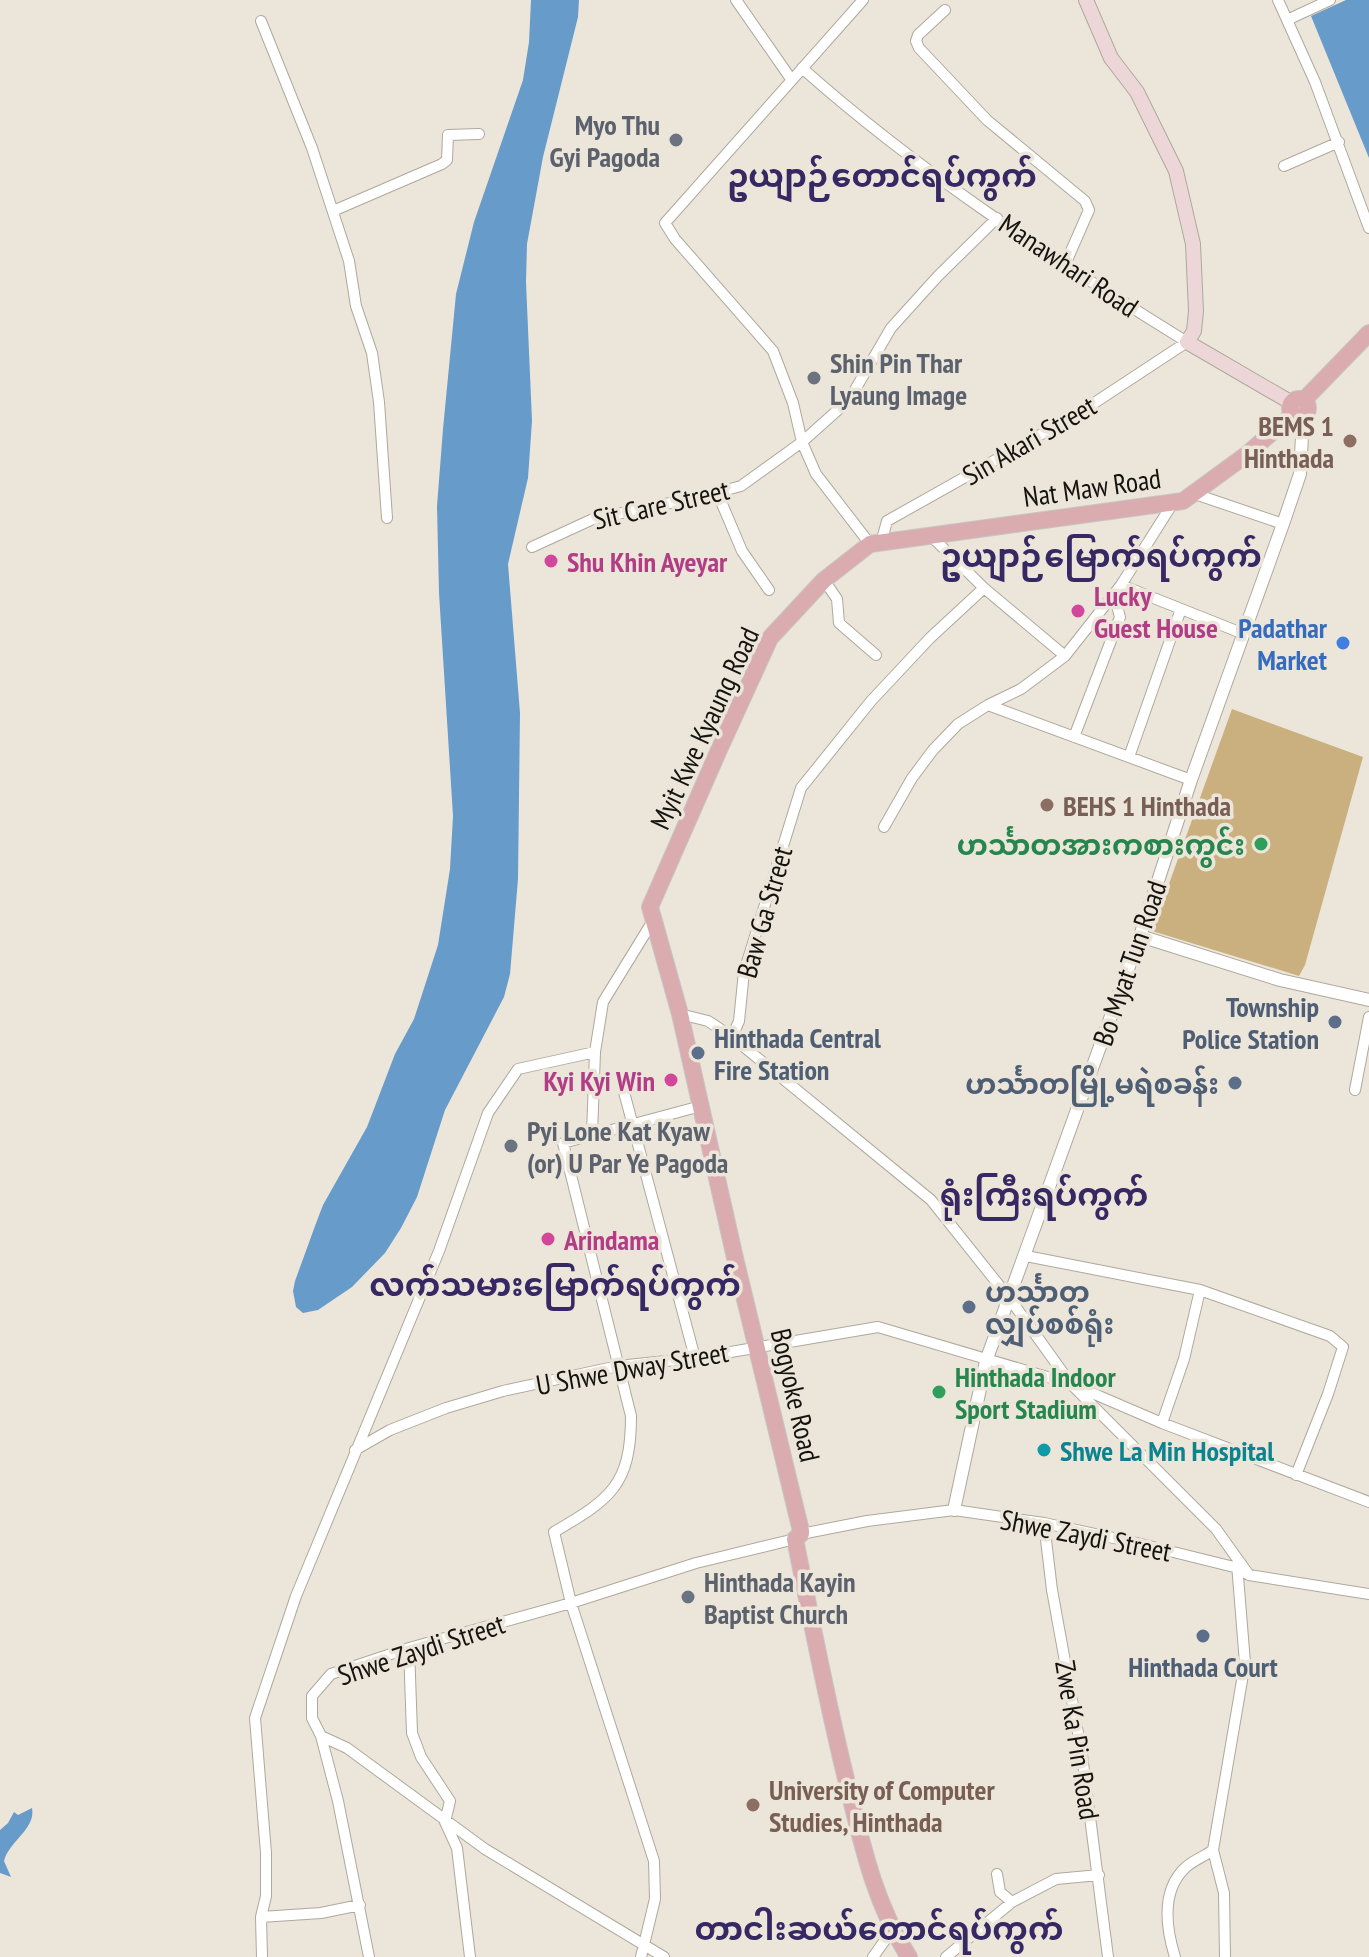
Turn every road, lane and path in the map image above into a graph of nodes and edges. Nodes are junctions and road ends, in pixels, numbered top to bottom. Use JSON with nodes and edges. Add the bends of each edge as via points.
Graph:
{"nodes":[{"id":1,"x":736,"y":0,"type":"edge"},
{"id":2,"x":863,"y":0,"type":"edge"},
{"id":3,"x":1086,"y":0,"type":"edge"},
{"id":4,"x":1278,"y":0,"type":"edge"},
{"id":5,"x":1330,"y":0,"type":"edge"},
{"id":6,"x":945,"y":10,"type":"dead end"},
{"id":7,"x":1287,"y":20,"type":"junction"},
{"id":8,"x":261,"y":21,"type":"dead end"},
{"id":9,"x":802,"y":68,"type":"junction"},
{"id":10,"x":791,"y":79,"type":"junction"},
{"id":11,"x":479,"y":134,"type":"dead end"},
{"id":12,"x":1339,"y":142,"type":"junction"},
{"id":13,"x":1284,"y":166,"type":"dead end"},
{"id":14,"x":1366,"y":209,"type":"edge"},
{"id":15,"x":333,"y":211,"type":"junction"},
{"id":16,"x":997,"y":218,"type":"junction"},
{"id":17,"x":1369,"y":228,"type":"edge"},
{"id":18,"x":1064,"y":267,"type":"junction"},
{"id":19,"x":1369,"y":333,"type":"edge"},
{"id":20,"x":1190,"y":336,"type":"junction"},
{"id":21,"x":1369,"y":347,"type":"edge"},
{"id":22,"x":1300,"y":409,"type":"junction"},
{"id":23,"x":802,"y":442,"type":"junction"},
{"id":24,"x":717,"y":492,"type":"junction"},
{"id":25,"x":1195,"y":494,"type":"junction"},
{"id":26,"x":1173,"y":502,"type":"junction"},
{"id":27,"x":387,"y":518,"type":"dead end"},
{"id":28,"x":1283,"y":524,"type":"junction"},
{"id":29,"x":932,"y":537,"type":"junction"},
{"id":30,"x":876,"y":543,"type":"junction"},
{"id":31,"x":532,"y":547,"type":"dead end"},
{"id":32,"x":824,"y":580,"type":"junction"},
{"id":33,"x":1121,"y":585,"type":"junction"},
{"id":34,"x":984,"y":588,"type":"junction"},
{"id":35,"x":769,"y":590,"type":"dead end"},
{"id":36,"x":1114,"y":595,"type":"junction"},
{"id":37,"x":1181,"y":609,"type":"junction"},
{"id":38,"x":1244,"y":634,"type":"junction"},
{"id":39,"x":876,"y":655,"type":"dead end"},
{"id":40,"x":1065,"y":656,"type":"junction"},
{"id":41,"x":988,"y":705,"type":"junction"},
{"id":42,"x":1074,"y":737,"type":"junction"},
{"id":43,"x":1129,"y":757,"type":"junction"},
{"id":44,"x":1191,"y":780,"type":"junction"},
{"id":45,"x":884,"y":827,"type":"dead end"},
{"id":46,"x":654,"y":919,"type":"junction"},
{"id":47,"x":1140,"y":936,"type":"junction"},
{"id":48,"x":1369,"y":1000,"type":"edge"},
{"id":49,"x":680,"y":1014,"type":"junction"},
{"id":50,"x":1369,"y":1017,"type":"edge"},
{"id":51,"x":732,"y":1037,"type":"junction"},
{"id":52,"x":595,"y":1052,"type":"junction"},
{"id":53,"x":1355,"y":1090,"type":"dead end"},
{"id":54,"x":624,"y":1092,"type":"dead end"},
{"id":55,"x":701,"y":1106,"type":"junction"},
{"id":56,"x":633,"y":1124,"type":"junction"},
{"id":57,"x":592,"y":1134,"type":"junction"},
{"id":58,"x":1026,"y":1256,"type":"junction"},
{"id":59,"x":1200,"y":1290,"type":"junction"},
{"id":60,"x":1010,"y":1299,"type":"junction"},
{"id":61,"x":758,"y":1346,"type":"junction"},
{"id":62,"x":695,"y":1358,"type":"junction"},
{"id":63,"x":986,"y":1361,"type":"junction"},
{"id":64,"x":618,"y":1366,"type":"junction"},
{"id":65,"x":1071,"y":1384,"type":"junction"},
{"id":66,"x":1162,"y":1423,"type":"junction"},
{"id":67,"x":355,"y":1450,"type":"junction"},
{"id":68,"x":1296,"y":1475,"type":"junction"},
{"id":69,"x":1369,"y":1502,"type":"edge"},
{"id":70,"x":954,"y":1510,"type":"junction"},
{"id":71,"x":1044,"y":1523,"type":"junction"},
{"id":72,"x":798,"y":1537,"type":"junction"},
{"id":73,"x":1236,"y":1554,"type":"junction"},
{"id":74,"x":1238,"y":1568,"type":"junction"},
{"id":75,"x":1249,"y":1575,"type":"junction"},
{"id":76,"x":1369,"y":1594,"type":"edge"},
{"id":77,"x":571,"y":1603,"type":"junction"},
{"id":78,"x":409,"y":1648,"type":"junction"},
{"id":79,"x":321,"y":1736,"type":"junction"},
{"id":80,"x":445,"y":1822,"type":"junction"},
{"id":81,"x":1213,"y":1850,"type":"junction"},
{"id":82,"x":997,"y":1874,"type":"dead end"},
{"id":83,"x":1099,"y":1875,"type":"junction"},
{"id":84,"x":1012,"y":1902,"type":"junction"},
{"id":85,"x":360,"y":1905,"type":"junction"},
{"id":86,"x":261,"y":1917,"type":"junction"},
{"id":87,"x":893,"y":1929,"type":"junction"},
{"id":88,"x":643,"y":1942,"type":"junction"},
{"id":89,"x":262,"y":1957,"type":"edge"},
{"id":90,"x":369,"y":1957,"type":"edge"},
{"id":91,"x":470,"y":1957,"type":"edge"},
{"id":92,"x":641,"y":1957,"type":"edge"},
{"id":93,"x":664,"y":1957,"type":"edge"},
{"id":94,"x":873,"y":1957,"type":"edge"},
{"id":95,"x":909,"y":1957,"type":"edge"},
{"id":96,"x":946,"y":1957,"type":"edge"},
{"id":97,"x":1108,"y":1957,"type":"edge"},
{"id":98,"x":1175,"y":1957,"type":"edge"},
{"id":99,"x":1225,"y":1957,"type":"edge"}],
"edges":[{"from":1,"to":10,"type":"street"},
{"from":2,"to":9,"type":"street"},
{"from":3,"to":20,"type":"main road","via":[[1111,58],[1137,92],[1176,171],[1193,244],[1196,311]]},
{"from":4,"to":7,"type":"street"},
{"from":5,"to":7,"type":"street"},
{"from":6,"to":18,"type":"street","via":[[918,35],[919,48],[987,120],[1085,201],[1089,210]]},
{"from":7,"to":12,"type":"street"},
{"from":8,"to":15,"type":"street"},
{"from":9,"to":10,"type":"street"},
{"from":9,"to":16,"type":"street","name":"Manawhari Road","via":[[909,156]]},
{"from":10,"to":23,"type":"street","via":[[665,223],[773,351]]},
{"from":11,"to":15,"type":"street","via":[[448,135],[447,160],[442,164]]},
{"from":12,"to":13,"type":"street"},
{"from":12,"to":14,"type":"street"},
{"from":14,"to":17,"type":"street"},
{"from":15,"to":27,"type":"street","via":[[372,353]]},
{"from":16,"to":18,"type":"street","name":"Manawhari Road"},
{"from":16,"to":23,"type":"street","name":"Sit Care Street","via":[[891,328],[849,400]]},
{"from":18,"to":20,"type":"street","name":"Manawhari Road"},
{"from":19,"to":22,"type":"main road","name":"Nat Maw Road"},
{"from":20,"to":22,"type":"main road"},
{"from":20,"to":30,"type":"street","name":"Sin Akari Street","via":[[1079,413],[887,521]]},
{"from":21,"to":22,"type":"main road","name":"Nat Maw Road"},
{"from":22,"to":25,"type":"main road","name":"Nat Maw Road"},
{"from":22,"to":28,"type":"street","name":"Bo Myat Tun Road","via":[[1300,474]]},
{"from":23,"to":24,"type":"street","name":"Sit Care Street","via":[[741,486]]},
{"from":23,"to":30,"type":"street","via":[[816,474]]},
{"from":24,"to":31,"type":"street","name":"Sit Care Street","via":[[593,519]]},
{"from":24,"to":35,"type":"street","via":[[742,551]]},
{"from":25,"to":26,"type":"main road","name":"Nat Maw Road"},
{"from":25,"to":28,"type":"street"},
{"from":26,"to":29,"type":"main road","name":"Nat Maw Road"},
{"from":26,"to":33,"type":"street"},
{"from":28,"to":38,"type":"street","name":"Bo Myat Tun Road"},
{"from":29,"to":30,"type":"main road","name":"Nat Maw Road"},
{"from":29,"to":34,"type":"street"},
{"from":30,"to":32,"type":"main road","name":"Myit Kwe Kyaung Road"},
{"from":32,"to":39,"type":"street","via":[[837,599],[839,623]]},
{"from":32,"to":46,"type":"main road","name":"Myit Kwe Kyaung Road","via":[[770,638],[650,907]]},
{"from":33,"to":36,"type":"street"},
{"from":33,"to":37,"type":"street"},
{"from":34,"to":40,"type":"street"},
{"from":34,"to":51,"type":"street","name":"Baw Ga Street","via":[[871,701],[801,788],[744,972]]},
{"from":36,"to":40,"type":"street"},
{"from":36,"to":42,"type":"street","via":[[1120,617]]},
{"from":37,"to":38,"type":"street"},
{"from":37,"to":43,"type":"street"},
{"from":38,"to":44,"type":"street","name":"Bo Myat Tun Road"},
{"from":40,"to":41,"type":"street","via":[[1021,689]]},
{"from":41,"to":42,"type":"street"},
{"from":41,"to":45,"type":"street","via":[[958,724],[933,750]]},
{"from":42,"to":43,"type":"street"},
{"from":43,"to":44,"type":"street"},
{"from":44,"to":47,"type":"street","name":"Bo Myat Tun Road"},
{"from":46,"to":49,"type":"main road","name":"Bogyoke Road"},
{"from":46,"to":52,"type":"street","via":[[603,1002]]},
{"from":47,"to":48,"type":"street","via":[[1280,980]]},
{"from":47,"to":58,"type":"street","name":"Bo Myat Tun Road"},
{"from":49,"to":51,"type":"street","via":[[708,1021]]},
{"from":49,"to":55,"type":"main road","name":"Bogyoke Road"},
{"from":50,"to":53,"type":"street"},
{"from":51,"to":60,"type":"street","via":[[931,1200]]},
{"from":52,"to":57,"type":"street"},
{"from":52,"to":67,"type":"street","via":[[518,1069],[488,1113],[439,1251]]},
{"from":54,"to":56,"type":"street"},
{"from":55,"to":56,"type":"street"},
{"from":55,"to":61,"type":"main road","name":"Bogyoke Road"},
{"from":56,"to":57,"type":"street"},
{"from":56,"to":62,"type":"street"},
{"from":57,"to":64,"type":"street","via":[[563,1143]]},
{"from":58,"to":59,"type":"street"},
{"from":58,"to":60,"type":"street","name":"Bo Myat Tun Road"},
{"from":59,"to":66,"type":"street"},
{"from":59,"to":68,"type":"street","via":[[1330,1336],[1343,1347]]},
{"from":60,"to":63,"type":"street","name":"Bo Myat Tun Road"},
{"from":60,"to":65,"type":"street"},
{"from":61,"to":62,"type":"street","name":"U Shwe Dway Street"},
{"from":61,"to":63,"type":"street","name":"U Shwe Dway Street","via":[[878,1327]]},
{"from":61,"to":72,"type":"main road","name":"Bogyoke Road"},
{"from":62,"to":64,"type":"street","name":"U Shwe Dway Street"},
{"from":63,"to":65,"type":"street","name":"U Shwe Dway Street"},
{"from":63,"to":70,"type":"street","name":"Bo Myat Tun Road"},
{"from":64,"to":67,"type":"street","name":"U Shwe Dway Street","via":[[446,1408]]},
{"from":64,"to":77,"type":"street","via":[[631,1416],[624,1467],[599,1506],[554,1532]]},
{"from":65,"to":66,"type":"street","name":"U Shwe Dway Street"},
{"from":65,"to":73,"type":"street"},
{"from":66,"to":68,"type":"street","name":"U Shwe Dway Street"},
{"from":67,"to":86,"type":"street","via":[[296,1596],[255,1718],[266,1853]]},
{"from":68,"to":69,"type":"street","name":"U Shwe Dway Street"},
{"from":70,"to":71,"type":"street","name":"Shwe Zaydi Street"},
{"from":70,"to":72,"type":"street","name":"Shwe Zaydi Street"},
{"from":71,"to":74,"type":"street","name":"Shwe Zaydi Street"},
{"from":71,"to":83,"type":"street","name":"Zwe Ka Pin Road"},
{"from":72,"to":77,"type":"street","name":"Shwe Zaydi Street"},
{"from":72,"to":87,"type":"main road","name":"Bogyoke Road","via":[[832,1722],[871,1881]]},
{"from":73,"to":74,"type":"street"},
{"from":73,"to":75,"type":"street"},
{"from":74,"to":75,"type":"street","name":"Shwe Zaydi Street"},
{"from":74,"to":81,"type":"street","via":[[1245,1663]]},
{"from":75,"to":76,"type":"street","name":"Shwe Zaydi Street"},
{"from":77,"to":78,"type":"street","name":"Shwe Zaydi Street"},
{"from":77,"to":88,"type":"street","via":[[654,1861],[655,1899]]},
{"from":78,"to":79,"type":"street","name":"Shwe Zaydi Street","via":[[331,1674],[312,1696],[312,1718]]},
{"from":78,"to":80,"type":"street","via":[[412,1733],[450,1801]]},
{"from":79,"to":80,"type":"street","via":[[347,1748]]},
{"from":79,"to":85,"type":"street","name":"Shwe Zaydi Street"},
{"from":80,"to":88,"type":"street"},
{"from":80,"to":91,"type":"street","via":[[457,1848]]},
{"from":81,"to":98,"type":"street","via":[[1187,1866],[1170,1889],[1167,1905]]},
{"from":81,"to":99,"type":"street","via":[[1224,1893]]},
{"from":82,"to":84,"type":"street","via":[[1000,1892]]},
{"from":83,"to":84,"type":"street","via":[[1056,1879]]},
{"from":83,"to":97,"type":"street","name":"Zwe Ka Pin Road"},
{"from":84,"to":96,"type":"street"},
{"from":85,"to":86,"type":"street"},
{"from":85,"to":90,"type":"street","name":"Shwe Zaydi Street"},
{"from":86,"to":89,"type":"street"},
{"from":87,"to":94,"type":"street"},
{"from":87,"to":95,"type":"main road","name":"Bogyoke Road"},
{"from":88,"to":92,"type":"street"},
{"from":88,"to":93,"type":"street"}]}
